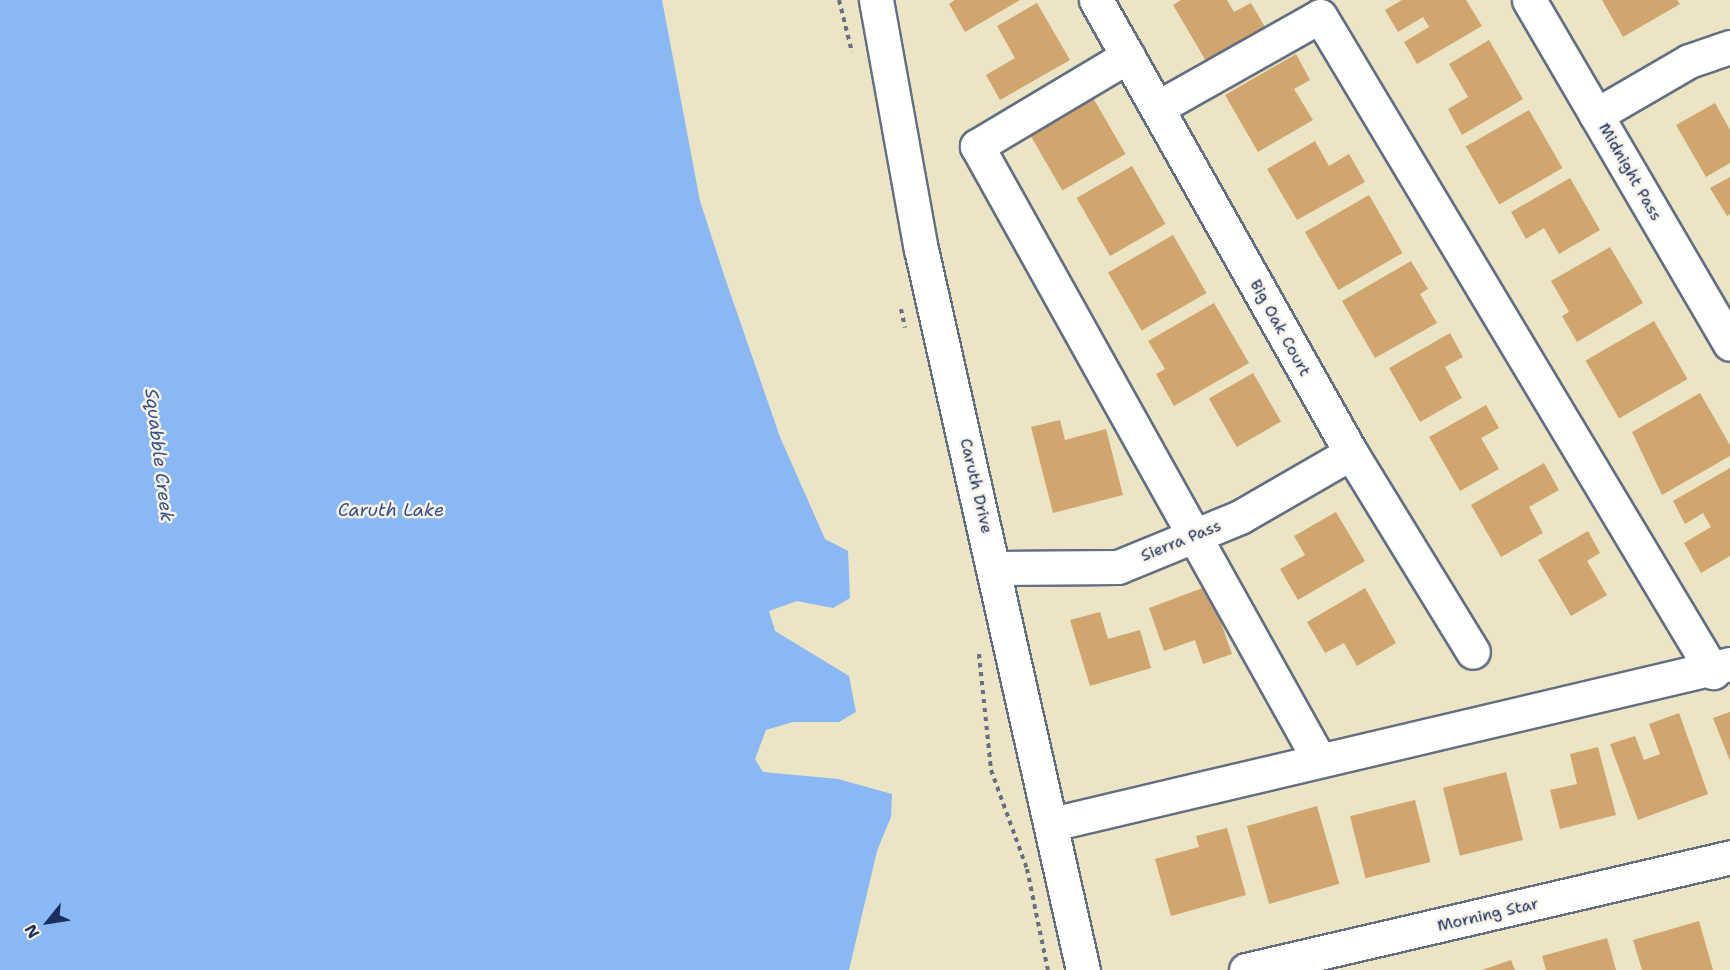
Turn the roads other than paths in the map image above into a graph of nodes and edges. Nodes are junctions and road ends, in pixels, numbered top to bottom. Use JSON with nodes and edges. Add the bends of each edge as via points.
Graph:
{"nodes":[{"id":1,"x":876,"y":0,"type":"edge"},
{"id":2,"x":1096,"y":0,"type":"edge"},
{"id":3,"x":1529,"y":0,"type":"edge"},
{"id":4,"x":1315,"y":8,"type":"edge"},
{"id":5,"x":1730,"y":47,"type":"edge"},
{"id":6,"x":1128,"y":56,"type":"junction"},
{"id":7,"x":1157,"y":108,"type":"junction"},
{"id":8,"x":1596,"y":115,"type":"junction"},
{"id":9,"x":1730,"y":344,"type":"edge"},
{"id":10,"x":1351,"y":453,"type":"junction"},
{"id":11,"x":1195,"y":535,"type":"junction"},
{"id":12,"x":996,"y":568,"type":"junction"},
{"id":13,"x":1473,"y":652,"type":"dead end"},
{"id":14,"x":1722,"y":668,"type":"edge"},
{"id":15,"x":1318,"y":758,"type":"junction"},
{"id":16,"x":1052,"y":824,"type":"junction"},
{"id":17,"x":1730,"y":857,"type":"edge"},
{"id":18,"x":1083,"y":970,"type":"edge"},
{"id":19,"x":1246,"y":970,"type":"edge"}],
"edges":[{"from":1,"to":12,"type":"street","name":"Caruth Drive","via":[[921,249]]},
{"from":2,"to":6,"type":"street","name":"Big Oak Court"},
{"from":3,"to":8,"type":"street","name":"Midnight Pass"},
{"from":4,"to":7,"type":"street"},
{"from":4,"to":14,"type":"street"},
{"from":5,"to":8,"type":"street","via":[[1689,61]]},
{"from":6,"to":7,"type":"street","name":"Big Oak Court"},
{"from":6,"to":11,"type":"street","via":[[977,146]]},
{"from":7,"to":10,"type":"street","name":"Big Oak Court"},
{"from":8,"to":9,"type":"street","name":"Midnight Pass"},
{"from":10,"to":11,"type":"street","name":"Sierra Pass","via":[[1240,517]]},
{"from":10,"to":13,"type":"street","name":"Big Oak Court"},
{"from":11,"to":12,"type":"street","name":"Sierra Pass","via":[[1118,567]]},
{"from":11,"to":15,"type":"street"},
{"from":12,"to":16,"type":"street","name":"Caruth Drive"},
{"from":14,"to":15,"type":"street"},
{"from":15,"to":16,"type":"street"},
{"from":16,"to":18,"type":"street","name":"Caruth Drive"},
{"from":17,"to":19,"type":"street","name":"Morning Star"}]}
